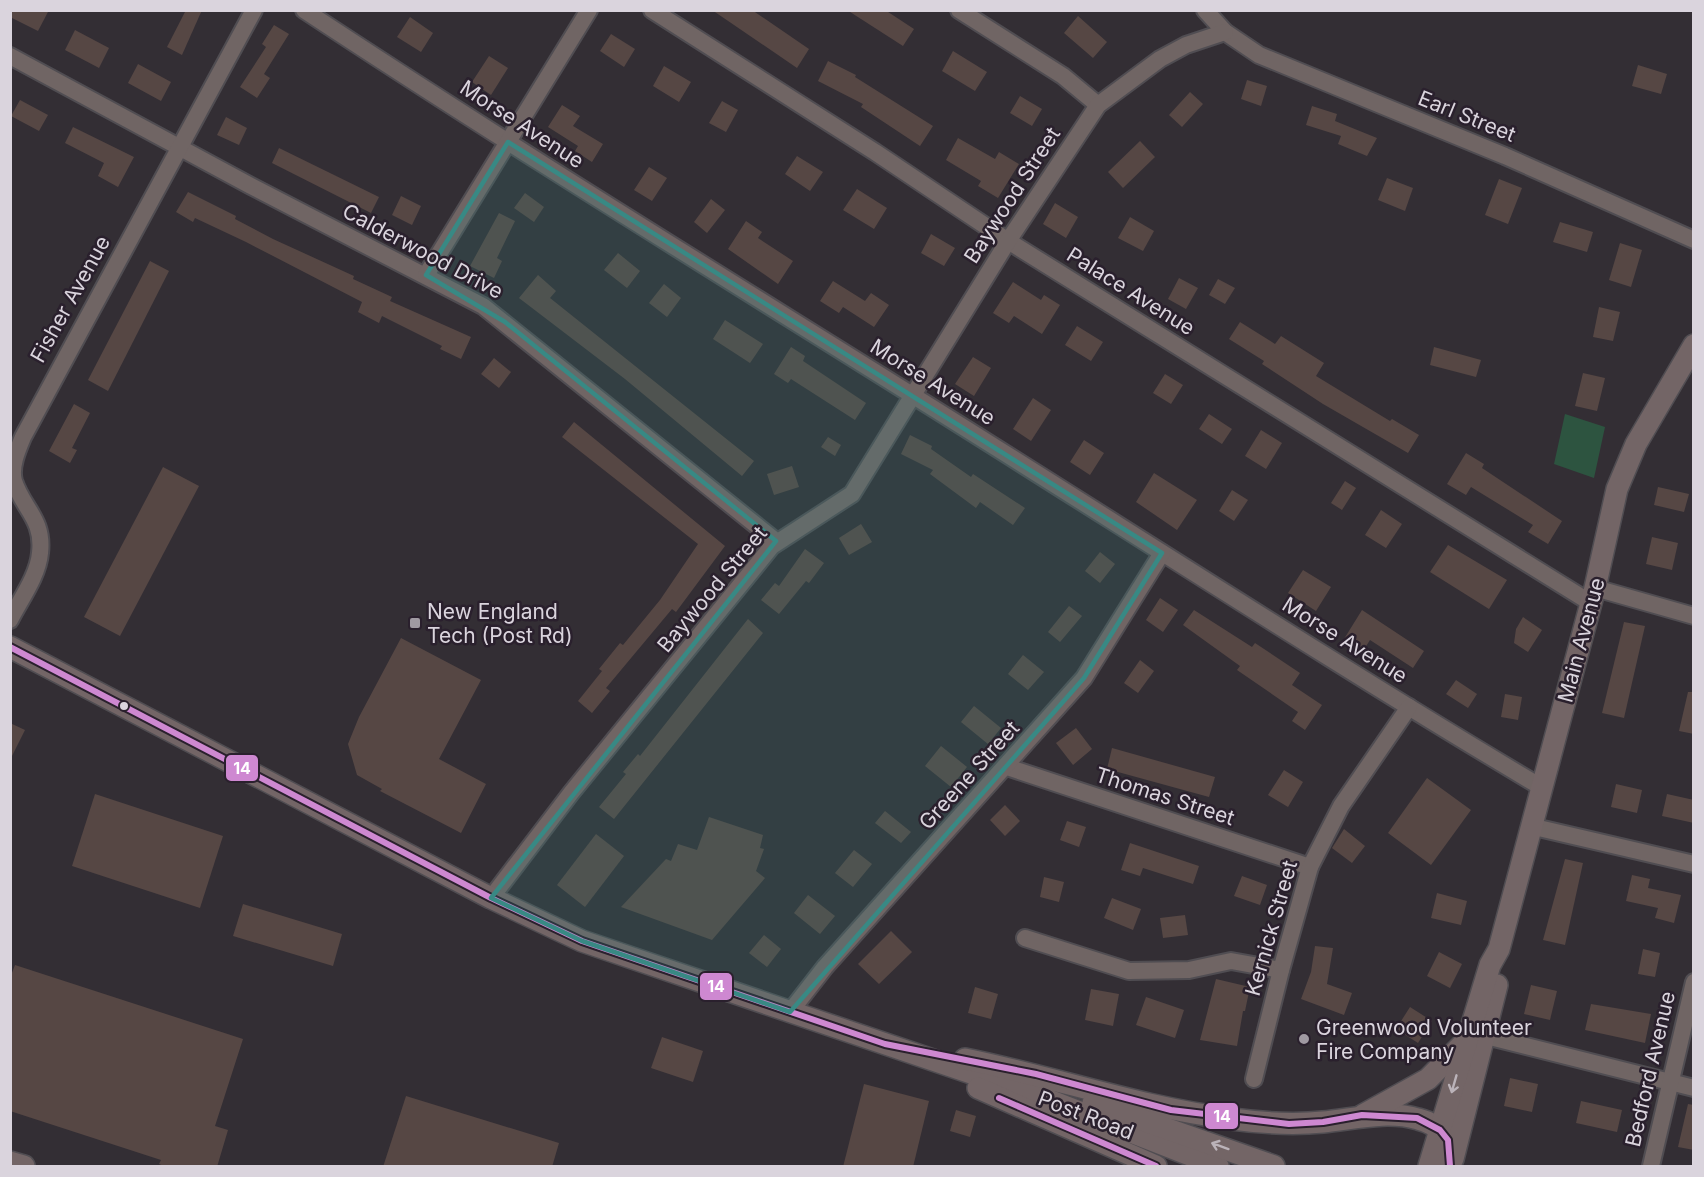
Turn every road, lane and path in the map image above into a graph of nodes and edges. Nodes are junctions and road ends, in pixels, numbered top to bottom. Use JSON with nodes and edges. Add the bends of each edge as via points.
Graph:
{"nodes":[{"id":1,"x":254,"y":10,"type":"edge"},
{"id":2,"x":304,"y":10,"type":"edge"},
{"id":3,"x":589,"y":10,"type":"edge"},
{"id":4,"x":652,"y":10,"type":"edge"},
{"id":5,"x":959,"y":10,"type":"edge"},
{"id":6,"x":1205,"y":10,"type":"edge"},
{"id":7,"x":1225,"y":32,"type":"junction"},
{"id":8,"x":10,"y":56,"type":"edge"},
{"id":9,"x":1098,"y":105,"type":"junction"},
{"id":10,"x":508,"y":141,"type":"junction"},
{"id":11,"x":179,"y":146,"type":"junction"},
{"id":12,"x":1694,"y":240,"type":"edge"},
{"id":13,"x":1008,"y":241,"type":"junction"},
{"id":14,"x":426,"y":275,"type":"junction"},
{"id":15,"x":1694,"y":345,"type":"edge"},
{"id":16,"x":1686,"y":369,"type":"edge"},
{"id":17,"x":914,"y":396,"type":"junction"},
{"id":18,"x":777,"y":542,"type":"junction"},
{"id":19,"x":1162,"y":553,"type":"junction"},
{"id":20,"x":1593,"y":595,"type":"junction"},
{"id":21,"x":1694,"y":615,"type":"edge"},
{"id":22,"x":10,"y":620,"type":"edge"},
{"id":23,"x":10,"y":646,"type":"edge"},
{"id":24,"x":1409,"y":707,"type":"junction"},
{"id":25,"x":1007,"y":767,"type":"junction"},
{"id":26,"x":1542,"y":787,"type":"junction"},
{"id":27,"x":1530,"y":826,"type":"junction"},
{"id":28,"x":1694,"y":864,"type":"edge"},
{"id":29,"x":1310,"y":867,"type":"junction"},
{"id":30,"x":491,"y":898,"type":"junction"},
{"id":31,"x":1025,"y":938,"type":"dead end"},
{"id":32,"x":1281,"y":970,"type":"junction"},
{"id":33,"x":1694,"y":982,"type":"edge"},
{"id":34,"x":790,"y":1012,"type":"junction"},
{"id":35,"x":1476,"y":1038,"type":"junction"},
{"id":36,"x":885,"y":1044,"type":"junction"},
{"id":37,"x":1254,"y":1079,"type":"dead end"},
{"id":38,"x":1670,"y":1082,"type":"junction"},
{"id":39,"x":1694,"y":1088,"type":"edge"},
{"id":40,"x":1362,"y":1115,"type":"junction"},
{"id":41,"x":1440,"y":1130,"type":"junction"},
{"id":42,"x":10,"y":1162,"type":"edge"},
{"id":43,"x":24,"y":1167,"type":"edge"},
{"id":44,"x":1156,"y":1167,"type":"edge"},
{"id":45,"x":1218,"y":1167,"type":"edge"},
{"id":46,"x":1274,"y":1167,"type":"edge"},
{"id":47,"x":1429,"y":1167,"type":"edge"},
{"id":48,"x":1451,"y":1167,"type":"edge"},
{"id":49,"x":1651,"y":1167,"type":"edge"}],
"edges":[{"from":1,"to":11,"type":"street","name":"Fisher Avenue"},
{"from":2,"to":10,"type":"street","name":"Morse Avenue"},
{"from":3,"to":10,"type":"street"},
{"from":4,"to":13,"type":"street","name":"Palace Avenue"},
{"from":5,"to":9,"type":"street","via":[[1063,76]]},
{"from":6,"to":7,"type":"street","name":"Earl Street"},
{"from":7,"to":9,"type":"street","name":"Baywood Street","via":[[1160,59]]},
{"from":7,"to":12,"type":"street","name":"Earl Street","via":[[1259,55],[1505,156]]},
{"from":8,"to":11,"type":"street","name":"Calderwood Drive"},
{"from":9,"to":13,"type":"street","name":"Baywood Street"},
{"from":10,"to":14,"type":"street"},
{"from":10,"to":17,"type":"street","name":"Morse Avenue"},
{"from":11,"to":14,"type":"street","name":"Calderwood Drive"},
{"from":11,"to":22,"type":"street","name":"Fisher Avenue","via":[[23,436],[13,480],[38,522],[40,555]]},
{"from":13,"to":17,"type":"street","name":"Baywood Street"},
{"from":13,"to":20,"type":"street","name":"Palace Avenue"},
{"from":14,"to":18,"type":"street","name":"Calderwood Drive","via":[[505,322]]},
{"from":15,"to":16,"type":"main road","name":"Main Avenue"},
{"from":16,"to":20,"type":"main road","name":"Main Avenue","via":[[1636,444],[1617,489]]},
{"from":17,"to":18,"type":"street","name":"Baywood Street","via":[[852,494]]},
{"from":17,"to":19,"type":"street","name":"Morse Avenue"},
{"from":18,"to":30,"type":"street","name":"Baywood Street","via":[[583,778]]},
{"from":19,"to":24,"type":"street","name":"Morse Avenue"},
{"from":19,"to":25,"type":"street","name":"Greene Street","via":[[1084,678]]},
{"from":20,"to":21,"type":"street","name":"Palace Avenue"},
{"from":20,"to":26,"type":"main road","name":"Main Avenue"},
{"from":23,"to":30,"type":"main road","name":"Post Road"},
{"from":24,"to":26,"type":"street","name":"Morse Avenue"},
{"from":24,"to":29,"type":"street","name":"Kernick Street","via":[[1341,806]]},
{"from":25,"to":29,"type":"street","name":"Thomas Street"},
{"from":25,"to":34,"type":"street","name":"Greene Street"},
{"from":26,"to":27,"type":"main road","name":"Main Avenue"},
{"from":27,"to":28,"type":"street"},
{"from":27,"to":35,"type":"main road","name":"Main Avenue","via":[[1499,949],[1490,965]]},
{"from":29,"to":32,"type":"street","name":"Kernick Street"},
{"from":30,"to":34,"type":"main road","name":"Post Road","via":[[582,941]]},
{"from":31,"to":32,"type":"street","via":[[1129,970],[1189,970],[1232,961]]},
{"from":32,"to":37,"type":"street","name":"Kernick Street"},
{"from":33,"to":38,"type":"street","name":"Bedford Avenue"},
{"from":34,"to":36,"type":"main road","name":"Post Road"},
{"from":35,"to":38,"type":"street"},
{"from":35,"to":40,"type":"main road","via":[[1428,1079]]},
{"from":35,"to":41,"type":"main road","name":"Main Avenue","one_way":true},
{"from":35,"to":48,"type":"main road","name":"Main Avenue"},
{"from":36,"to":40,"type":"main road","via":[[1036,1074],[1171,1110],[1223,1118],[1289,1124]]},
{"from":36,"to":44,"type":"main road"},
{"from":36,"to":45,"type":"main road","name":"Post Road","via":[[1036,1095]]},
{"from":46,"to":36,"type":"main road","name":"Post Road","one_way":true,"via":[[1098,1105]]},
{"from":38,"to":39,"type":"street"},
{"from":38,"to":49,"type":"street","name":"Bedford Avenue"},
{"from":40,"to":41,"type":"main road","via":[[1417,1118]]},
{"from":41,"to":47,"type":"main road","name":"Main Avenue"},
{"from":41,"to":48,"type":"main road","via":[[1448,1140]]},
{"from":42,"to":43,"type":"main road"}]}
